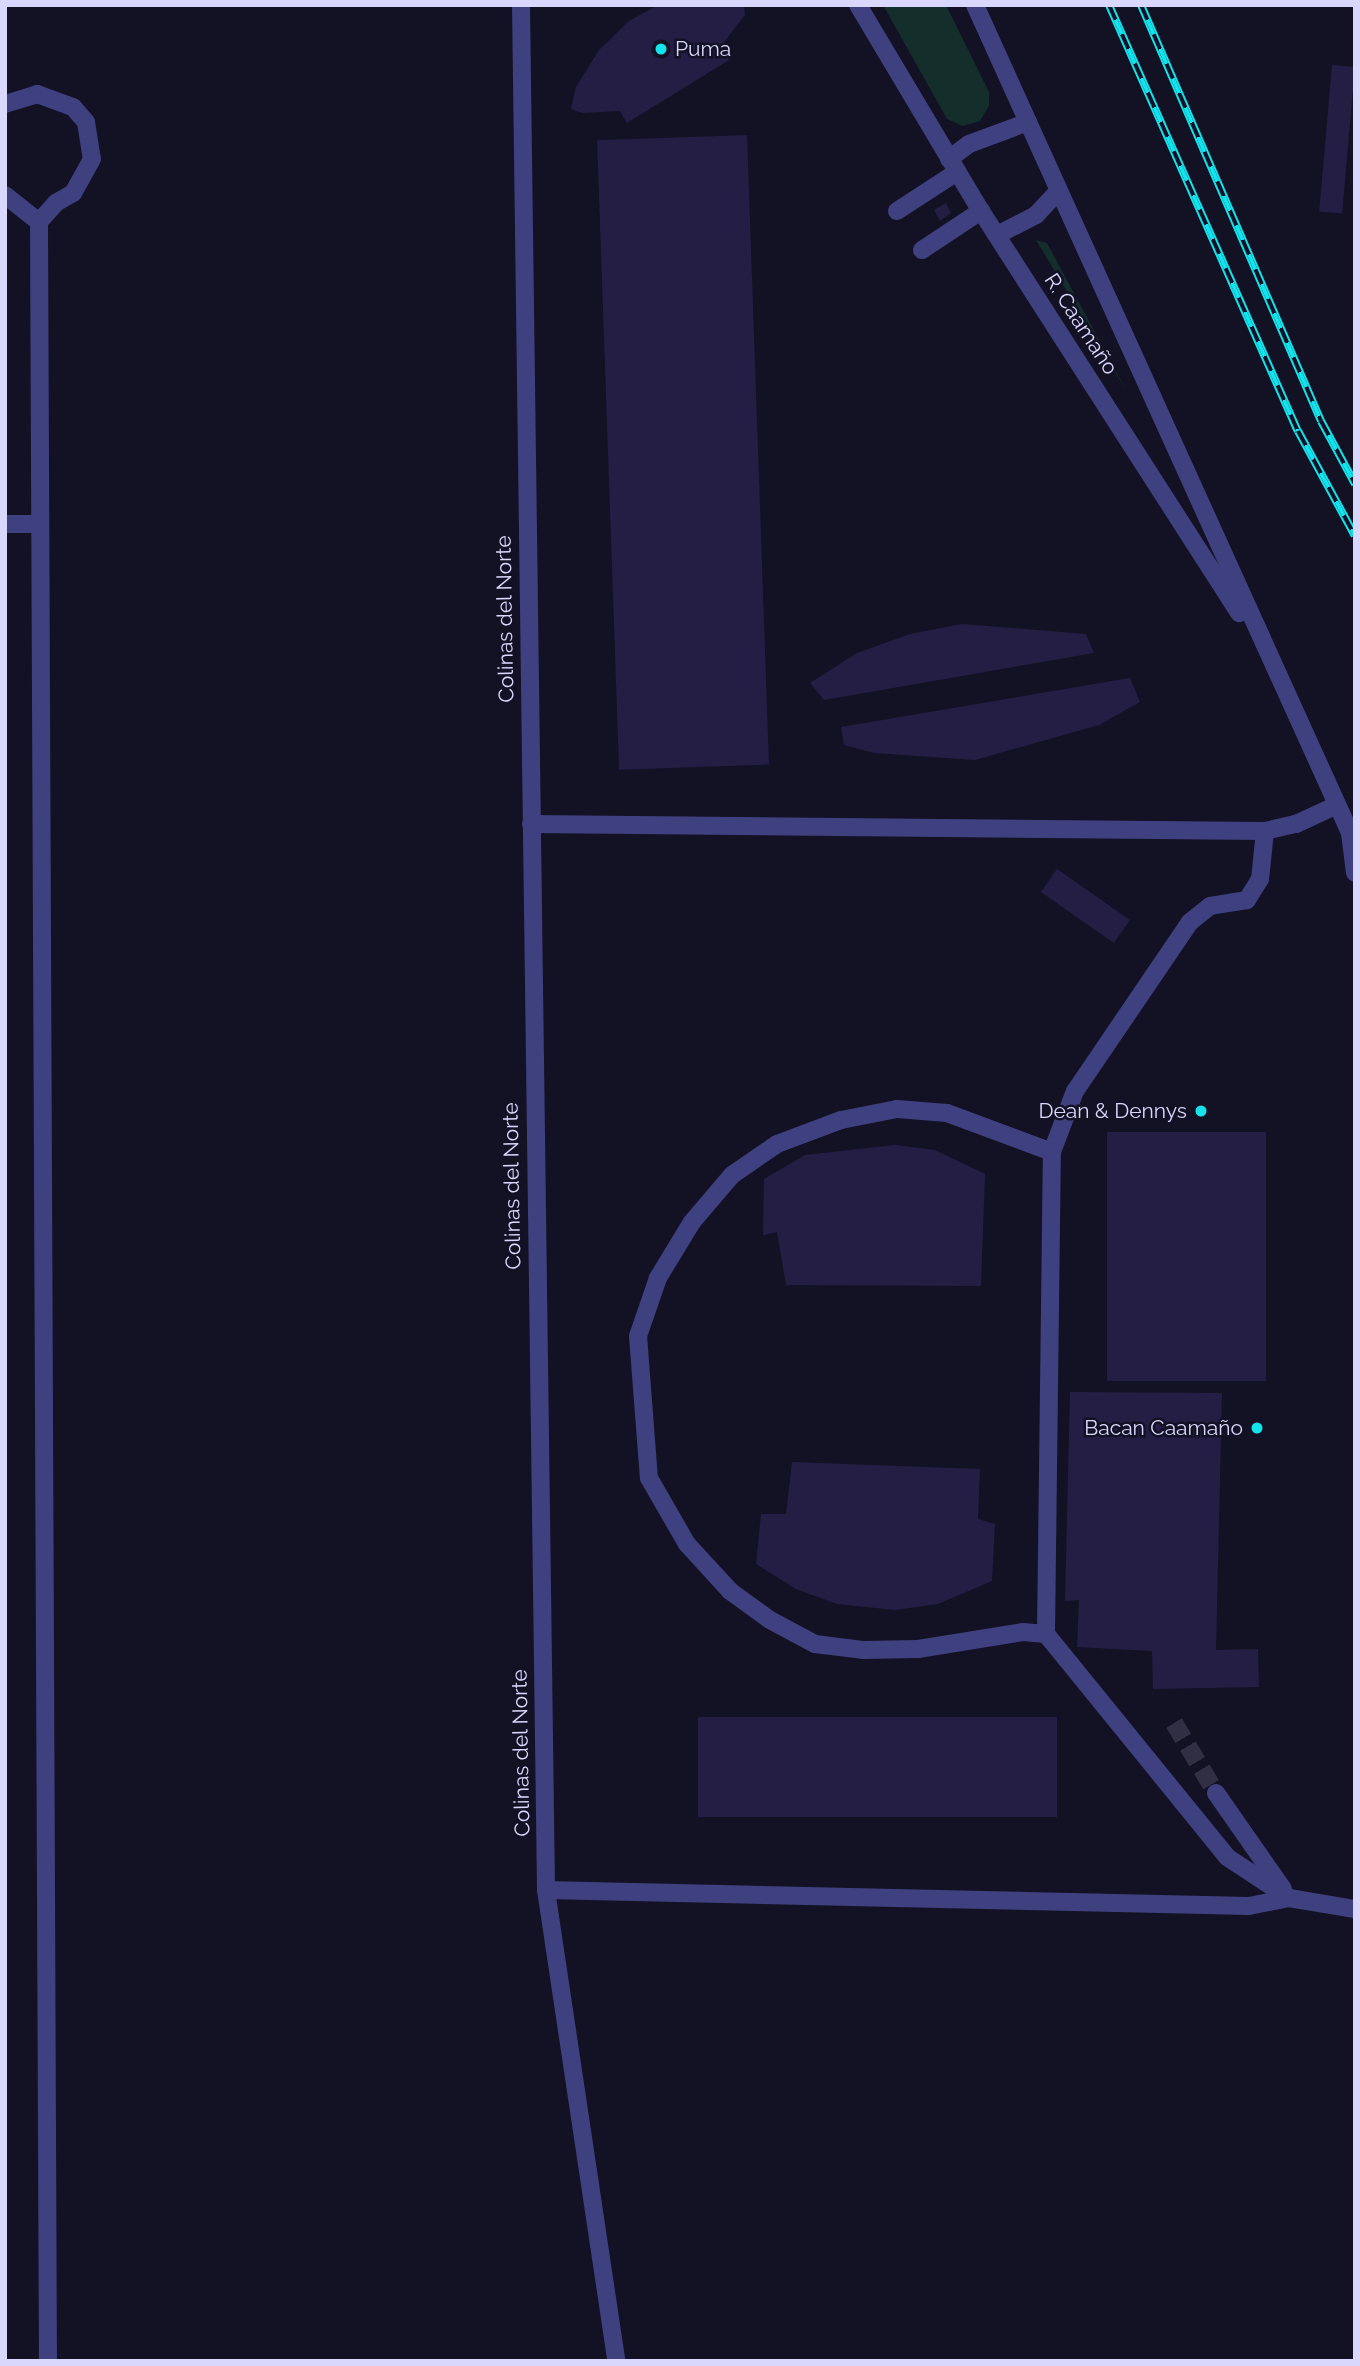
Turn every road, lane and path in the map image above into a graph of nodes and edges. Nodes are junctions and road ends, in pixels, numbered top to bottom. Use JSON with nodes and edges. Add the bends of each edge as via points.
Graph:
{"nodes":[{"id":1,"x":521,"y":5,"type":"edge"},
{"id":2,"x":858,"y":5,"type":"edge"},
{"id":3,"x":975,"y":5,"type":"edge"},
{"id":4,"x":5,"y":104,"type":"edge"},
{"id":5,"x":1028,"y":122,"type":"junction"},
{"id":6,"x":953,"y":165,"type":"junction"},
{"id":7,"x":1058,"y":191,"type":"junction"},
{"id":8,"x":5,"y":195,"type":"edge"},
{"id":9,"x":897,"y":211,"type":"dead end"},
{"id":10,"x":981,"y":211,"type":"junction"},
{"id":11,"x":39,"y":222,"type":"junction"},
{"id":12,"x":997,"y":235,"type":"junction"},
{"id":13,"x":922,"y":250,"type":"dead end"},
{"id":14,"x":5,"y":524,"type":"edge"},
{"id":15,"x":38,"y":524,"type":"junction"},
{"id":16,"x":1272,"y":664,"type":"junction"},
{"id":17,"x":1337,"y":805,"type":"junction"},
{"id":18,"x":531,"y":824,"type":"junction"},
{"id":19,"x":1265,"y":831,"type":"junction"},
{"id":20,"x":1355,"y":873,"type":"edge"},
{"id":21,"x":1052,"y":1152,"type":"junction"},
{"id":22,"x":1046,"y":1634,"type":"junction"},
{"id":23,"x":1216,"y":1793,"type":"tunnel mouth"},
{"id":24,"x":546,"y":1890,"type":"junction"},
{"id":25,"x":1289,"y":1898,"type":"junction"},
{"id":26,"x":1355,"y":1909,"type":"edge"},
{"id":27,"x":48,"y":2361,"type":"edge"},
{"id":28,"x":616,"y":2361,"type":"edge"}],
"edges":[{"from":1,"to":18,"type":"street","name":"Colinas del Norte"},
{"from":2,"to":6,"type":"street","name":"R. Caamaño"},
{"from":3,"to":5,"type":"street","name":"R. Caamaño"},
{"from":4,"to":11,"type":"street","via":[[37,94],[57,97],[80,114],[92,141],[86,178]]},
{"from":5,"to":6,"type":"street","via":[[986,136]]},
{"from":5,"to":7,"type":"street","name":"R. Caamaño"},
{"from":6,"to":9,"type":"street"},
{"from":6,"to":10,"type":"street","name":"R. Caamaño"},
{"from":7,"to":12,"type":"street","via":[[1037,215]]},
{"from":7,"to":16,"type":"street","name":"R. Caamaño"},
{"from":8,"to":11,"type":"street"},
{"from":10,"to":12,"type":"street","name":"R. Caamaño"},
{"from":10,"to":13,"type":"street"},
{"from":11,"to":15,"type":"street"},
{"from":12,"to":16,"type":"street","name":"R. Caamaño"},
{"from":14,"to":15,"type":"street"},
{"from":15,"to":27,"type":"street"},
{"from":16,"to":17,"type":"street","name":"R. Caamaño"},
{"from":17,"to":19,"type":"street","via":[[1296,824]]},
{"from":17,"to":20,"type":"street","name":"R. Caamaño","via":[[1350,833]]},
{"from":18,"to":19,"type":"street"},
{"from":18,"to":24,"type":"street","name":"Colinas del Norte"},
{"from":19,"to":21,"type":"street","via":[[1260,879],[1247,900],[1210,906],[1190,922],[1075,1091]]},
{"from":21,"to":22,"type":"street"},
{"from":21,"to":22,"type":"street","via":[[947,1113],[897,1110],[841,1120],[777,1144],[732,1175],[692,1222],[658,1278],[638,1336],[649,1478],[687,1544],[730,1591],[815,1644],[918,1649],[1023,1633]]},
{"from":22,"to":25,"type":"street","via":[[1227,1857]]},
{"from":23,"to":25,"type":"street"},
{"from":24,"to":25,"type":"street","via":[[1250,1906]]},
{"from":24,"to":28,"type":"street","name":"Colinas del Norte"},
{"from":25,"to":26,"type":"street"}]}
